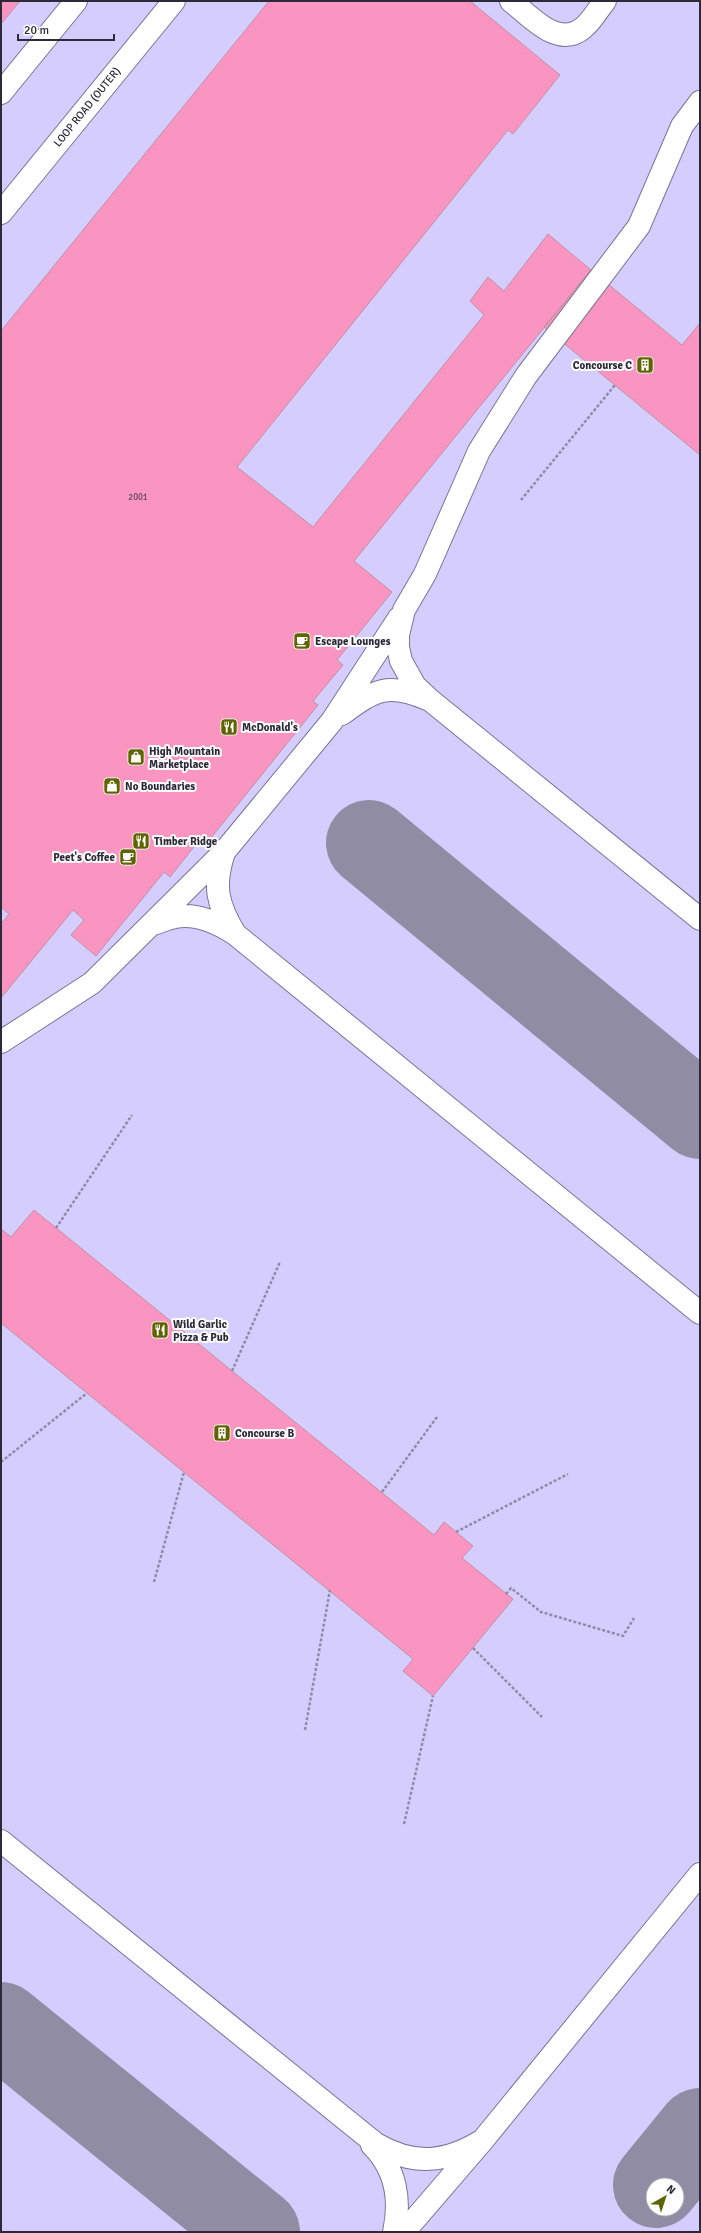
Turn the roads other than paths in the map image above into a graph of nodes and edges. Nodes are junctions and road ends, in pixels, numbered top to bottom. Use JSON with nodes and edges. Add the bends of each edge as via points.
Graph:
{"nodes":[{"id":1,"x":76,"y":1,"type":"edge"},
{"id":2,"x":174,"y":1,"type":"edge"},
{"id":3,"x":511,"y":1,"type":"edge"},
{"id":4,"x":605,"y":1,"type":"edge"},
{"id":5,"x":1,"y":93,"type":"edge"},
{"id":6,"x":700,"y":102,"type":"edge"},
{"id":7,"x":1,"y":213,"type":"edge"},
{"id":8,"x":404,"y":610,"type":"junction"},
{"id":9,"x":430,"y":700,"type":"junction"},
{"id":10,"x":332,"y":721,"type":"junction"},
{"id":11,"x":224,"y":852,"type":"junction"},
{"id":12,"x":700,"y":919,"type":"edge"},
{"id":13,"x":154,"y":924,"type":"junction"},
{"id":14,"x":235,"y":934,"type":"junction"},
{"id":15,"x":1,"y":1042,"type":"edge"},
{"id":16,"x":700,"y":1313,"type":"edge"},
{"id":17,"x":1,"y":1841,"type":"edge"},
{"id":18,"x":700,"y":1874,"type":"edge"},
{"id":19,"x":357,"y":2130,"type":"junction"},
{"id":20,"x":483,"y":2140,"type":"junction"},
{"id":21,"x":394,"y":2232,"type":"edge"},
{"id":22,"x":404,"y":2232,"type":"edge"}],
"edges":[{"from":1,"to":5,"type":"main road"},
{"from":2,"to":7,"type":"main road","name":"LOOP ROAD (OUTER)"},
{"from":3,"to":4,"type":"main road","via":[[545,29],[560,35],[568,35],[585,27]]},
{"from":6,"to":8,"type":"main road","via":[[682,126],[639,226],[526,376],[479,451],[425,574]]},
{"from":8,"to":9,"type":"main road","via":[[398,635],[401,661],[415,686]]},
{"from":8,"to":10,"type":"main road"},
{"from":9,"to":10,"type":"main road","via":[[402,690],[376,691]]},
{"from":9,"to":12,"type":"main road"},
{"from":10,"to":11,"type":"main road"},
{"from":11,"to":13,"type":"main road"},
{"from":11,"to":14,"type":"main road","via":[[219,868],[218,898]]},
{"from":13,"to":14,"type":"main road","via":[[176,917],[196,918],[219,924]]},
{"from":13,"to":15,"type":"main road","via":[[92,983]]},
{"from":14,"to":16,"type":"main road"},
{"from":17,"to":19,"type":"main road"},
{"from":18,"to":20,"type":"main road"},
{"from":19,"to":20,"type":"main road","via":[[393,2154],[409,2158],[449,2157]]},
{"from":19,"to":21,"type":"main road","via":[[379,2152],[392,2172],[397,2204]]},
{"from":20,"to":22,"type":"main road"}]}
